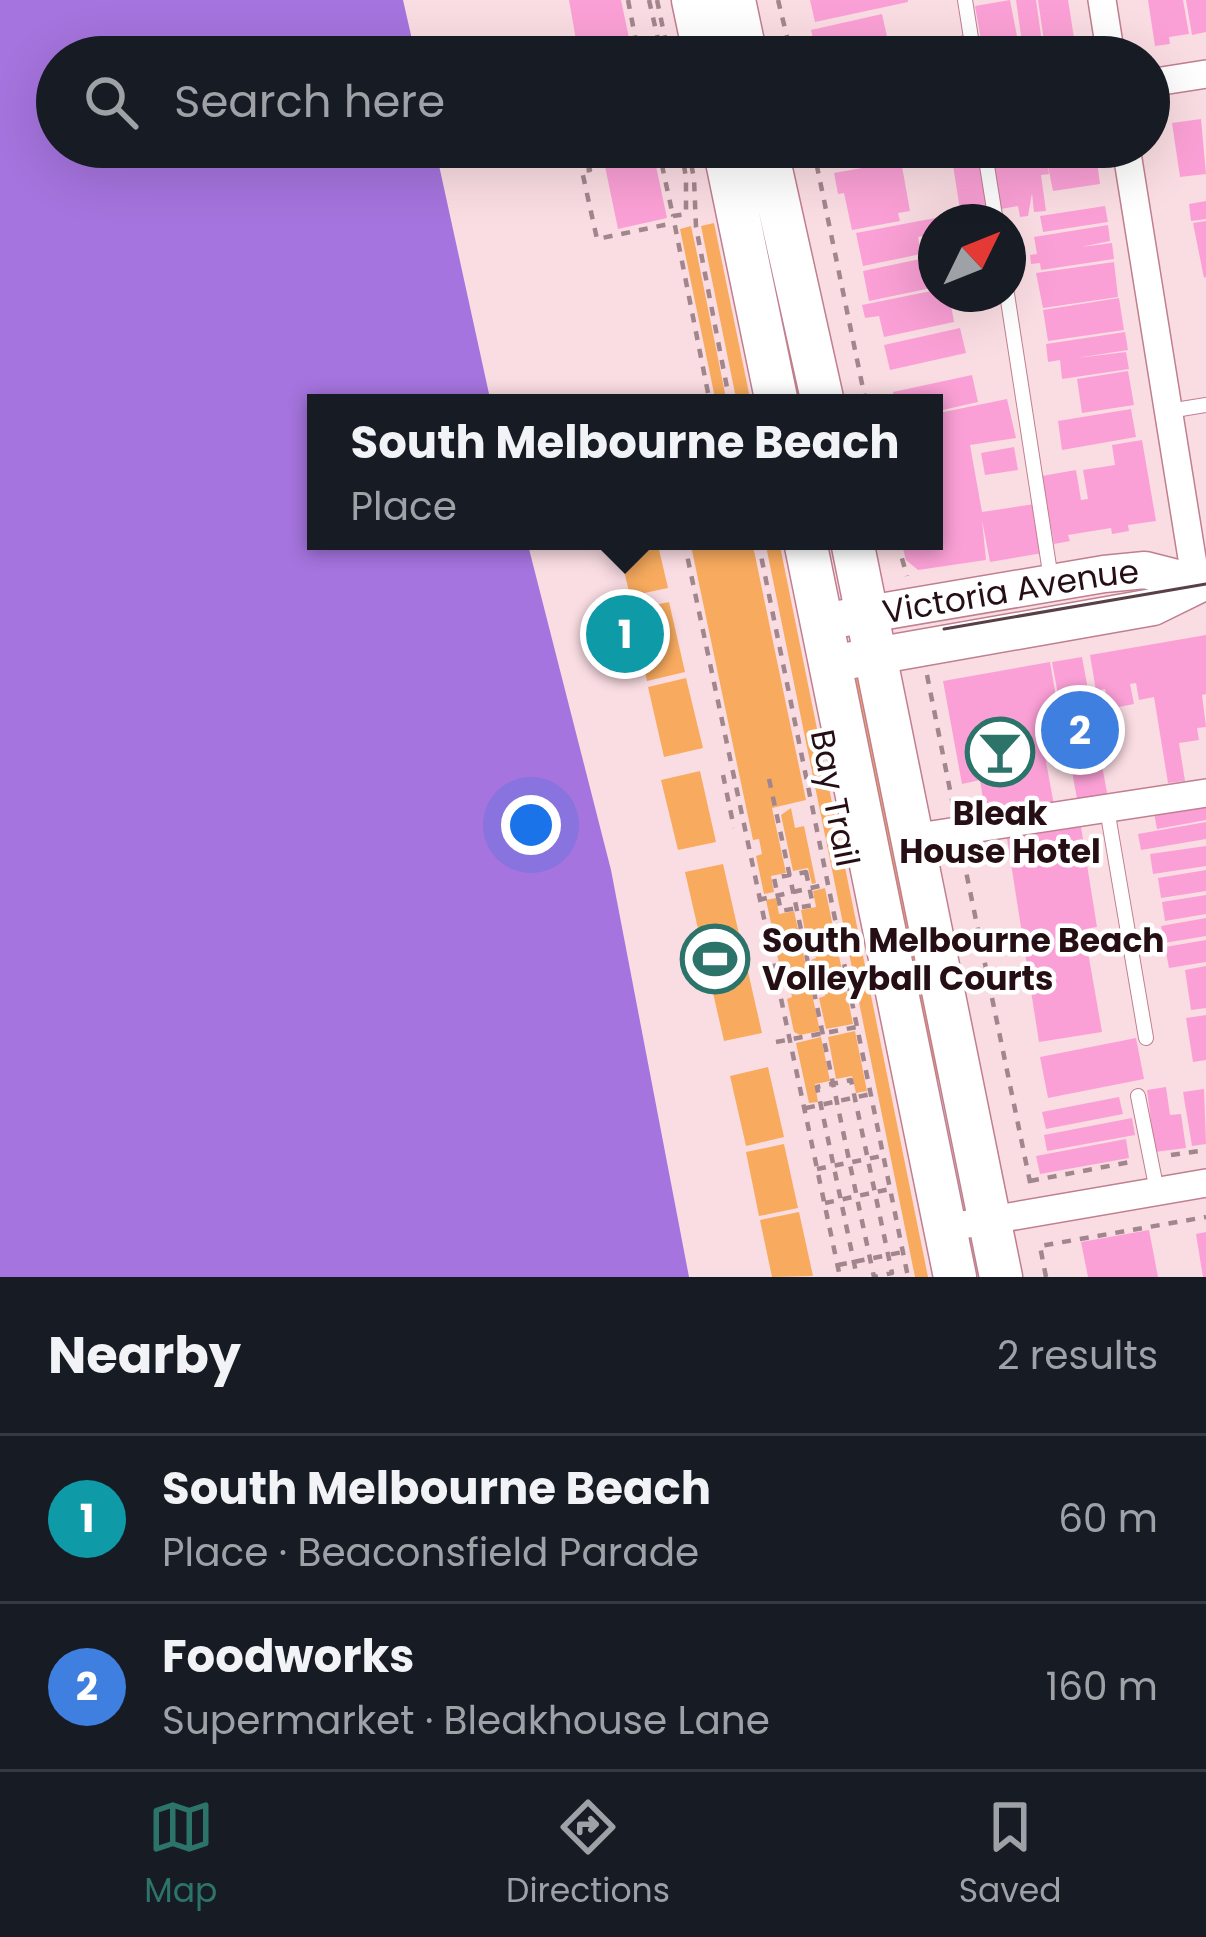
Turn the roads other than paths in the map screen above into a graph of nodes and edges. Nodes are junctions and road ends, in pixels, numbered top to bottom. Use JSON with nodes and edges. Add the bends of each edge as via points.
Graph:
{"nodes":[{"id":1,"x":693,"y":0,"type":"edge"},
{"id":2,"x":734,"y":0,"type":"edge"},
{"id":3,"x":965,"y":0,"type":"edge"},
{"id":4,"x":1102,"y":0,"type":"edge"},
{"id":5,"x":701,"y":36,"type":"edge"},
{"id":6,"x":742,"y":36,"type":"edge"},
{"id":7,"x":971,"y":36,"type":"edge"},
{"id":8,"x":1108,"y":36,"type":"edge"},
{"id":9,"x":1206,"y":74,"type":"edge"},
{"id":10,"x":1170,"y":80,"type":"edge"},
{"id":11,"x":719,"y":168,"type":"edge"},
{"id":12,"x":722,"y":168,"type":"edge"},
{"id":13,"x":987,"y":168,"type":"edge"},
{"id":14,"x":1129,"y":168,"type":"edge"},
{"id":15,"x":993,"y":204,"type":"edge"},
{"id":16,"x":1010,"y":312,"type":"edge"},
{"id":17,"x":775,"y":394,"type":"edge"},
{"id":18,"x":819,"y":394,"type":"edge"},
{"id":19,"x":1206,"y":406,"type":"edge"},
{"id":20,"x":1169,"y":410,"type":"junction"},
{"id":21,"x":807,"y":550,"type":"edge"},
{"id":22,"x":855,"y":550,"type":"edge"},
{"id":23,"x":1201,"y":582,"type":"edge"},
{"id":24,"x":1052,"y":584,"type":"junction"},
{"id":25,"x":868,"y":614,"type":"junction"},
{"id":26,"x":822,"y":622,"type":"junction"},
{"id":27,"x":876,"y":656,"type":"junction"},
{"id":28,"x":830,"y":664,"type":"junction"},
{"id":29,"x":1206,"y":793,"type":"edge"},
{"id":30,"x":1107,"y":809,"type":"junction"},
{"id":31,"x":912,"y":838,"type":"junction"},
{"id":32,"x":1146,"y":1038,"type":"dead end"},
{"id":33,"x":963,"y":1089,"type":"junction"},
{"id":34,"x":918,"y":1096,"type":"junction"},
{"id":35,"x":1138,"y":1096,"type":"dead end"},
{"id":36,"x":1206,"y":1183,"type":"edge"},
{"id":37,"x":1157,"y":1191,"type":"junction"},
{"id":38,"x":990,"y":1220,"type":"junction"},
{"id":39,"x":945,"y":1228,"type":"junction"},
{"id":40,"x":955,"y":1277,"type":"edge"},
{"id":41,"x":1001,"y":1277,"type":"edge"}],
"edges":[{"from":1,"to":5,"type":"main road"},
{"from":2,"to":6,"type":"main road"},
{"from":3,"to":7,"type":"lane"},
{"from":4,"to":8,"type":"street"},
{"from":9,"to":10,"type":"street"},
{"from":11,"to":17,"type":"main road"},
{"from":12,"to":18,"type":"main road"},
{"from":13,"to":15,"type":"lane"},
{"from":14,"to":20,"type":"street"},
{"from":16,"to":24,"type":"lane"},
{"from":19,"to":20,"type":"lane"},
{"from":20,"to":23,"type":"street"},
{"from":21,"to":26,"type":"main road"},
{"from":22,"to":25,"type":"main road"},
{"from":23,"to":24,"type":"street","name":"Victoria Avenue","via":[[1145,570]]},
{"from":23,"to":27,"type":"street","name":"Victoria Avenue","via":[[1153,608]]},
{"from":24,"to":25,"type":"street","name":"Victoria Avenue"},
{"from":25,"to":26,"type":"street","name":"Victoria Avenue"},
{"from":25,"to":27,"type":"main road"},
{"from":26,"to":28,"type":"main road"},
{"from":27,"to":28,"type":"street","name":"Victoria Avenue"},
{"from":27,"to":31,"type":"main road"},
{"from":28,"to":34,"type":"main road"},
{"from":29,"to":30,"type":"street"},
{"from":30,"to":31,"type":"street"},
{"from":30,"to":32,"type":"lane"},
{"from":31,"to":33,"type":"main road"},
{"from":33,"to":34,"type":"main road"},
{"from":33,"to":38,"type":"main road"},
{"from":34,"to":39,"type":"main road"},
{"from":35,"to":37,"type":"lane"},
{"from":36,"to":37,"type":"street"},
{"from":37,"to":38,"type":"street"},
{"from":38,"to":39,"type":"street"},
{"from":38,"to":41,"type":"main road"},
{"from":39,"to":40,"type":"main road"}]}
